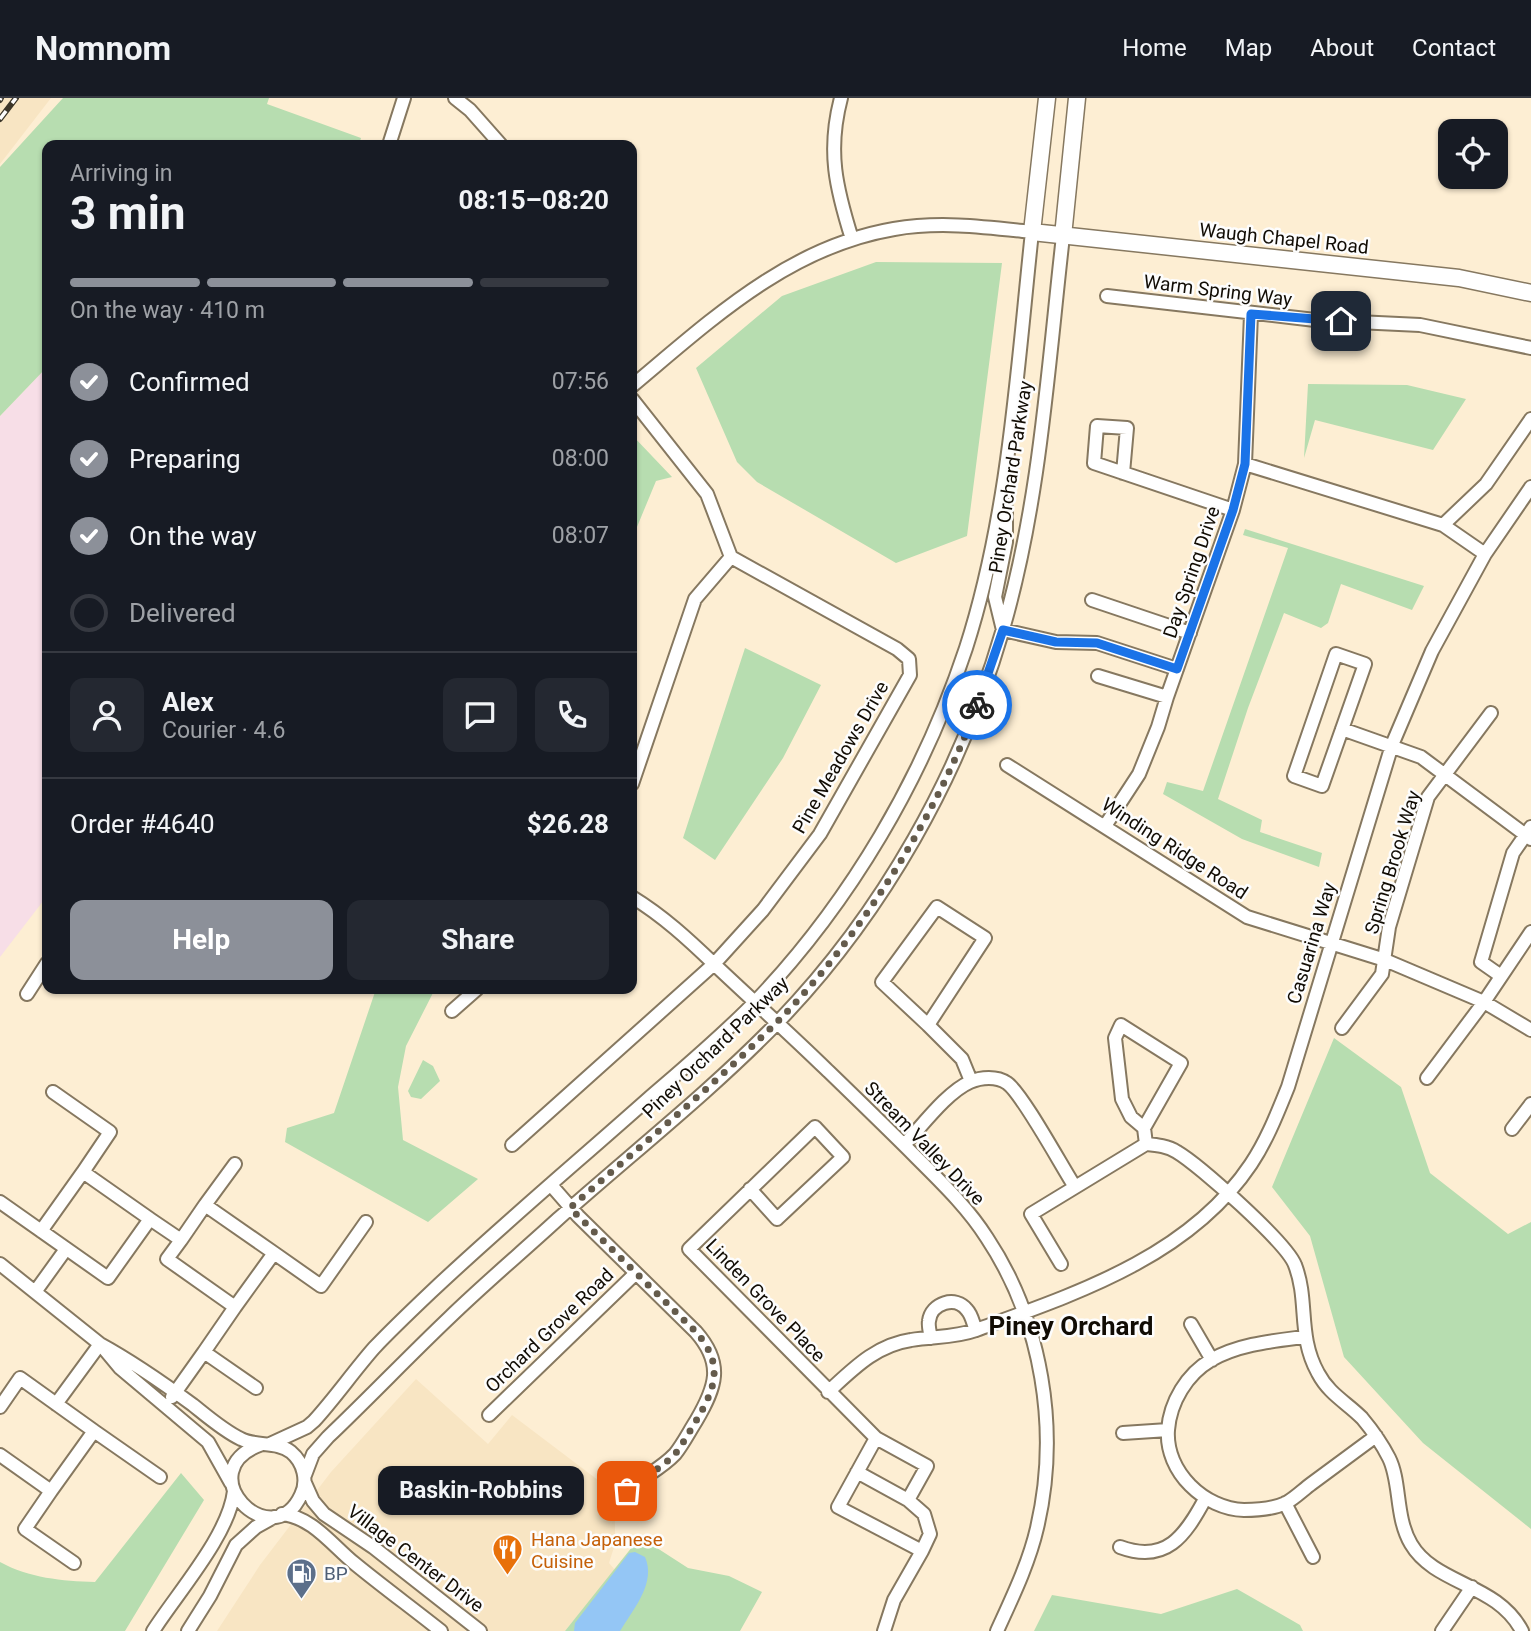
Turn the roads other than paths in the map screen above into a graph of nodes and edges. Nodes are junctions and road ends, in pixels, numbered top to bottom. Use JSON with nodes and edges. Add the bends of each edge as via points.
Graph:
{"nodes":[{"id":1,"x":404,"y":98,"type":"edge"},
{"id":2,"x":455,"y":98,"type":"edge"},
{"id":3,"x":841,"y":98,"type":"edge"},
{"id":4,"x":1047,"y":98,"type":"edge"},
{"id":5,"x":1077,"y":98,"type":"edge"},
{"id":6,"x":391,"y":140,"type":"edge"},
{"id":7,"x":497,"y":140,"type":"edge"},
{"id":8,"x":1032,"y":232,"type":"junction"},
{"id":9,"x":1063,"y":236,"type":"junction"},
{"id":10,"x":852,"y":239,"type":"junction"},
{"id":11,"x":1531,"y":293,"type":"edge"},
{"id":12,"x":1107,"y":296,"type":"dead end"},
{"id":13,"x":1251,"y":314,"type":"junction"},
{"id":14,"x":1531,"y":348,"type":"edge"},
{"id":15,"x":637,"y":382,"type":"edge"},
{"id":16,"x":637,"y":405,"type":"edge"},
{"id":17,"x":1531,"y":419,"type":"edge"},
{"id":18,"x":1245,"y":464,"type":"junction"},
{"id":19,"x":1123,"y":473,"type":"dead end"},
{"id":20,"x":1531,"y":487,"type":"edge"},
{"id":21,"x":1003,"y":489,"type":"junction"},
{"id":22,"x":1233,"y":510,"type":"junction"},
{"id":23,"x":1443,"y":525,"type":"junction"},
{"id":24,"x":1485,"y":554,"type":"junction"},
{"id":25,"x":731,"y":557,"type":"junction"},
{"id":26,"x":1092,"y":600,"type":"dead end"},
{"id":27,"x":1003,"y":630,"type":"junction"},
{"id":28,"x":1190,"y":633,"type":"junction"},
{"id":29,"x":1177,"y":669,"type":"junction"},
{"id":30,"x":1098,"y":676,"type":"dead end"},
{"id":31,"x":1167,"y":697,"type":"junction"},
{"id":32,"x":1491,"y":713,"type":"dead end"},
{"id":33,"x":1342,"y":729,"type":"junction"},
{"id":34,"x":1392,"y":745,"type":"junction"},
{"id":35,"x":1007,"y":765,"type":"dead end"},
{"id":36,"x":637,"y":768,"type":"edge"},
{"id":37,"x":1444,"y":776,"type":"junction"},
{"id":38,"x":1105,"y":826,"type":"junction"},
{"id":39,"x":1529,"y":834,"type":"edge"},
{"id":40,"x":637,"y":901,"type":"edge"},
{"id":41,"x":1531,"y":932,"type":"edge"},
{"id":42,"x":1331,"y":943,"type":"junction"},
{"id":43,"x":1385,"y":960,"type":"junction"},
{"id":44,"x":714,"y":964,"type":"junction"},
{"id":45,"x":42,"y":971,"type":"edge"},
{"id":46,"x":1501,"y":976,"type":"junction"},
{"id":47,"x":27,"y":994,"type":"dead end"},
{"id":48,"x":471,"y":994,"type":"edge"},
{"id":49,"x":755,"y":1001,"type":"junction"},
{"id":50,"x":1484,"y":1002,"type":"junction"},
{"id":51,"x":452,"y":1011,"type":"dead end"},
{"id":52,"x":778,"y":1022,"type":"junction"},
{"id":53,"x":928,"y":1025,"type":"junction"},
{"id":54,"x":1342,"y":1028,"type":"dead end"},
{"id":55,"x":1531,"y":1030,"type":"edge"},
{"id":56,"x":1427,"y":1078,"type":"dead end"},
{"id":57,"x":971,"y":1081,"type":"junction"},
{"id":58,"x":52,"y":1092,"type":"dead end"},
{"id":59,"x":1531,"y":1104,"type":"edge"},
{"id":60,"x":1144,"y":1128,"type":"junction"},
{"id":61,"x":1512,"y":1129,"type":"dead end"},
{"id":62,"x":1146,"y":1144,"type":"junction"},
{"id":63,"x":512,"y":1145,"type":"dead end"},
{"id":64,"x":904,"y":1145,"type":"junction"},
{"id":65,"x":234,"y":1164,"type":"dead end"},
{"id":66,"x":83,"y":1172,"type":"junction"},
{"id":67,"x":551,"y":1185,"type":"junction"},
{"id":68,"x":1075,"y":1187,"type":"junction"},
{"id":69,"x":750,"y":1189,"type":"junction"},
{"id":70,"x":1228,"y":1193,"type":"junction"},
{"id":71,"x":0,"y":1202,"type":"edge"},
{"id":72,"x":205,"y":1205,"type":"junction"},
{"id":73,"x":570,"y":1208,"type":"junction"},
{"id":74,"x":150,"y":1219,"type":"junction"},
{"id":75,"x":366,"y":1222,"type":"dead end"},
{"id":76,"x":41,"y":1231,"type":"junction"},
{"id":77,"x":181,"y":1240,"type":"junction"},
{"id":78,"x":66,"y":1249,"type":"junction"},
{"id":79,"x":274,"y":1253,"type":"junction"},
{"id":80,"x":0,"y":1264,"type":"edge"},
{"id":81,"x":1061,"y":1264,"type":"dead end"},
{"id":82,"x":636,"y":1273,"type":"junction"},
{"id":83,"x":35,"y":1292,"type":"junction"},
{"id":84,"x":235,"y":1307,"type":"junction"},
{"id":85,"x":1024,"y":1313,"type":"junction"},
{"id":86,"x":1191,"y":1324,"type":"dead end"},
{"id":87,"x":976,"y":1331,"type":"junction"},
{"id":88,"x":1304,"y":1337,"type":"junction"},
{"id":89,"x":931,"y":1338,"type":"junction"},
{"id":90,"x":100,"y":1345,"type":"junction"},
{"id":91,"x":204,"y":1352,"type":"junction"},
{"id":92,"x":1212,"y":1360,"type":"junction"},
{"id":93,"x":256,"y":1388,"type":"dead end"},
{"id":94,"x":175,"y":1392,"type":"junction"},
{"id":95,"x":828,"y":1392,"type":"junction"},
{"id":96,"x":57,"y":1404,"type":"junction"},
{"id":97,"x":166,"y":1406,"type":"junction"},
{"id":98,"x":0,"y":1407,"type":"edge"},
{"id":99,"x":489,"y":1415,"type":"dead end"},
{"id":100,"x":1168,"y":1430,"type":"junction"},
{"id":101,"x":94,"y":1431,"type":"junction"},
{"id":102,"x":1123,"y":1433,"type":"dead end"},
{"id":103,"x":1376,"y":1436,"type":"junction"},
{"id":104,"x":876,"y":1438,"type":"junction"},
{"id":105,"x":266,"y":1444,"type":"junction"},
{"id":106,"x":0,"y":1455,"type":"edge"},
{"id":107,"x":857,"y":1472,"type":"junction"},
{"id":108,"x":160,"y":1477,"type":"dead end"},
{"id":109,"x":305,"y":1479,"type":"junction"},
{"id":110,"x":233,"y":1489,"type":"junction"},
{"id":111,"x":51,"y":1491,"type":"junction"},
{"id":112,"x":627,"y":1491,"type":"dead end"},
{"id":113,"x":1205,"y":1499,"type":"junction"},
{"id":114,"x":908,"y":1500,"type":"junction"},
{"id":115,"x":1285,"y":1503,"type":"junction"},
{"id":116,"x":279,"y":1515,"type":"junction"},
{"id":117,"x":1119,"y":1547,"type":"dead end"},
{"id":118,"x":922,"y":1551,"type":"junction"},
{"id":119,"x":1314,"y":1557,"type":"dead end"},
{"id":120,"x":74,"y":1563,"type":"dead end"},
{"id":121,"x":1472,"y":1587,"type":"junction"},
{"id":122,"x":153,"y":1631,"type":"edge"},
{"id":123,"x":188,"y":1631,"type":"edge"},
{"id":124,"x":441,"y":1631,"type":"edge"},
{"id":125,"x":480,"y":1631,"type":"edge"},
{"id":126,"x":884,"y":1631,"type":"edge"},
{"id":127,"x":997,"y":1631,"type":"edge"},
{"id":128,"x":1442,"y":1631,"type":"edge"},
{"id":129,"x":1522,"y":1631,"type":"edge"}],
"edges":[{"from":1,"to":6,"type":"street"},
{"from":2,"to":7,"type":"street"},
{"from":3,"to":10,"type":"street","via":[[834,131],[834,165]]},
{"from":4,"to":8,"type":"main road","name":"Piney Orchard Parkway"},
{"from":5,"to":9,"type":"main road","name":"Piney Orchard Parkway"},
{"from":8,"to":9,"type":"main road","name":"Waugh Chapel Road"},
{"from":8,"to":10,"type":"street","via":[[938,225]]},
{"from":8,"to":21,"type":"street","name":"Piney Orchard Parkway"},
{"from":9,"to":11,"type":"main road","name":"Waugh Chapel Road","via":[[1446,276]]},
{"from":9,"to":27,"type":"street","name":"Piney Orchard Parkway","via":[[1034,483]]},
{"from":10,"to":15,"type":"street","via":[[801,260],[749,290]]},
{"from":12,"to":13,"type":"street","name":"Warm Spring Way"},
{"from":13,"to":14,"type":"street","name":"Warm Spring Way","via":[[1420,325]]},
{"from":13,"to":18,"type":"street","name":"Day Spring Drive"},
{"from":16,"to":25,"type":"street","via":[[707,494]]},
{"from":17,"to":23,"type":"street","via":[[1486,484]]},
{"from":18,"to":22,"type":"street","name":"Day Spring Drive"},
{"from":18,"to":23,"type":"street"},
{"from":19,"to":22,"type":"street"},
{"from":20,"to":24,"type":"street","name":"Casuarina Way"},
{"from":21,"to":27,"type":"street","via":[[1006,542],[995,597]]},
{"from":21,"to":49,"type":"street","name":"Piney Orchard Parkway","via":[[966,648],[923,755],[857,873]]},
{"from":22,"to":28,"type":"street","name":"Day Spring Drive"},
{"from":23,"to":24,"type":"street"},
{"from":24,"to":34,"type":"street","name":"Casuarina Way","via":[[1432,651]]},
{"from":25,"to":36,"type":"street","via":[[695,599]]},
{"from":25,"to":44,"type":"street","name":"Pine Meadows Drive","via":[[897,649],[909,659],[910,675],[820,834],[763,910]]},
{"from":26,"to":28,"type":"street"},
{"from":27,"to":29,"type":"street","via":[[1056,642],[1097,643]]},
{"from":27,"to":52,"type":"street","name":"Piney Orchard Parkway","via":[[974,712],[922,824],[853,932]]},
{"from":28,"to":29,"type":"street","name":"Day Spring Drive"},
{"from":29,"to":31,"type":"street","name":"Day Spring Drive"},
{"from":30,"to":31,"type":"street"},
{"from":31,"to":38,"type":"street","name":"Day Spring Drive","via":[[1139,774]]},
{"from":32,"to":37,"type":"street","name":"Spring Brook Way"},
{"from":33,"to":33,"type":"street","via":[[1365,664],[1336,654],[1294,776],[1322,786]]},
{"from":33,"to":34,"type":"street"},
{"from":34,"to":37,"type":"street","via":[[1421,757]]},
{"from":34,"to":42,"type":"street","name":"Casuarina Way"},
{"from":35,"to":38,"type":"street","name":"Winding Ridge Road"},
{"from":37,"to":39,"type":"street"},
{"from":37,"to":43,"type":"street","name":"Spring Brook Way","via":[[1428,797],[1389,927]]},
{"from":38,"to":42,"type":"street","name":"Winding Ridge Road","via":[[1247,917]]},
{"from":39,"to":46,"type":"street","via":[[1514,853],[1481,962]]},
{"from":40,"to":44,"type":"street","name":"Stream Valley Drive","via":[[686,936]]},
{"from":41,"to":46,"type":"street"},
{"from":42,"to":43,"type":"street","name":"Winding Ridge Road"},
{"from":42,"to":70,"type":"street","name":"Casuarina Way","via":[[1272,1127]]},
{"from":43,"to":50,"type":"street","name":"Winding Ridge Road"},
{"from":43,"to":54,"type":"street","name":"Spring Brook Way","via":[[1382,974]]},
{"from":44,"to":49,"type":"street","name":"Stream Valley Drive"},
{"from":44,"to":63,"type":"street","name":"Pine Meadows Drive"},
{"from":45,"to":47,"type":"street"},
{"from":46,"to":50,"type":"street"},
{"from":48,"to":51,"type":"street"},
{"from":49,"to":52,"type":"street","name":"Stream Valley Drive"},
{"from":49,"to":67,"type":"street","name":"Piney Orchard Parkway"},
{"from":50,"to":55,"type":"street","name":"Winding Ridge Road"},
{"from":50,"to":56,"type":"street"},
{"from":52,"to":64,"type":"street","name":"Stream Valley Drive"},
{"from":52,"to":73,"type":"street","name":"Piney Orchard Parkway"},
{"from":53,"to":53,"type":"street","via":[[985,938],[937,906],[882,982]]},
{"from":53,"to":57,"type":"street","via":[[962,1059]]},
{"from":57,"to":64,"type":"street"},
{"from":57,"to":68,"type":"street","via":[[992,1077],[1007,1083]]},
{"from":58,"to":66,"type":"street","via":[[110,1132]]},
{"from":59,"to":61,"type":"street"},
{"from":60,"to":60,"type":"street","via":[[1181,1063],[1121,1025],[1115,1038],[1122,1099],[1131,1117]]},
{"from":60,"to":62,"type":"street"},
{"from":62,"to":68,"type":"street"},
{"from":62,"to":70,"type":"street","via":[[1177,1152]]},
{"from":64,"to":85,"type":"street","name":"Stream Valley Drive","via":[[987,1237]]},
{"from":65,"to":72,"type":"street"},
{"from":66,"to":74,"type":"street"},
{"from":66,"to":76,"type":"street"},
{"from":67,"to":73,"type":"street"},
{"from":67,"to":105,"type":"street","name":"Piney Orchard Parkway","via":[[377,1345],[314,1421]]},
{"from":68,"to":81,"type":"street","via":[[1031,1214]]},
{"from":69,"to":69,"type":"street","name":"Linden Grove Place","via":[[777,1219],[843,1157],[814,1127]]},
{"from":69,"to":95,"type":"street","name":"Linden Grove Place","via":[[689,1248]]},
{"from":70,"to":85,"type":"street","name":"Casuarina Way","via":[[1152,1256]]},
{"from":70,"to":88,"type":"street","via":[[1294,1262]]},
{"from":71,"to":76,"type":"street"},
{"from":72,"to":77,"type":"street"},
{"from":72,"to":79,"type":"street"},
{"from":73,"to":82,"type":"street"},
{"from":73,"to":109,"type":"street","name":"Piney Orchard Parkway","via":[[451,1315],[328,1437],[313,1454]]},
{"from":74,"to":77,"type":"street"},
{"from":74,"to":78,"type":"street","via":[[108,1278]]},
{"from":75,"to":79,"type":"street","via":[[321,1286]]},
{"from":76,"to":78,"type":"street"},
{"from":77,"to":84,"type":"street","via":[[167,1259]]},
{"from":78,"to":83,"type":"street"},
{"from":79,"to":84,"type":"street"},
{"from":80,"to":83,"type":"street"},
{"from":82,"to":99,"type":"street","name":"Orchard Grove Road"},
{"from":82,"to":112,"type":"street","via":[[705,1342],[715,1377],[712,1395],[674,1454]]},
{"from":83,"to":90,"type":"street"},
{"from":84,"to":91,"type":"street"},
{"from":85,"to":87,"type":"street","name":"Casuarina Way"},
{"from":85,"to":127,"type":"street","name":"Stream Valley Drive","via":[[1041,1373],[1047,1473],[1037,1528]]},
{"from":86,"to":92,"type":"street"},
{"from":87,"to":89,"type":"street","name":"Casuarina Way"},
{"from":87,"to":89,"type":"street","via":[[969,1311],[952,1301],[932,1312]]},
{"from":88,"to":92,"type":"street","via":[[1253,1344]]},
{"from":88,"to":103,"type":"street","via":[[1317,1373]]},
{"from":89,"to":95,"type":"street","name":"Casuarina Way","via":[[884,1348]]},
{"from":90,"to":94,"type":"street"},
{"from":90,"to":96,"type":"street"},
{"from":90,"to":97,"type":"street"},
{"from":91,"to":93,"type":"street"},
{"from":91,"to":94,"type":"street"},
{"from":92,"to":100,"type":"street","via":[[1189,1378],[1175,1402]]},
{"from":94,"to":97,"type":"street"},
{"from":94,"to":105,"type":"street","via":[[241,1439]]},
{"from":95,"to":104,"type":"street","name":"Linden Grove Place"},
{"from":96,"to":98,"type":"street","via":[[20,1378]]},
{"from":96,"to":101,"type":"street"},
{"from":97,"to":110,"type":"street","via":[[208,1442]]},
{"from":100,"to":102,"type":"street"},
{"from":100,"to":113,"type":"street","via":[[1176,1463]]},
{"from":101,"to":108,"type":"street"},
{"from":101,"to":111,"type":"street"},
{"from":103,"to":115,"type":"street"},
{"from":103,"to":121,"type":"street","via":[[1391,1460],[1401,1521],[1412,1546],[1430,1564]]},
{"from":104,"to":107,"type":"street"},
{"from":104,"to":114,"type":"street","name":"Linden Grove Place","via":[[927,1466]]},
{"from":105,"to":109,"type":"street","via":[[293,1453]]},
{"from":105,"to":110,"type":"street","name":"Piney Orchard Parkway","via":[[251,1448],[236,1464]]},
{"from":106,"to":111,"type":"street"},
{"from":107,"to":114,"type":"street"},
{"from":107,"to":118,"type":"street","via":[[838,1507]]},
{"from":109,"to":116,"type":"street","name":"Piney Orchard Parkway","via":[[298,1502]]},
{"from":109,"to":125,"type":"street","name":"Village Center Drive","via":[[313,1502],[324,1514]]},
{"from":110,"to":116,"type":"street","via":[[244,1508],[254,1514]]},
{"from":110,"to":122,"type":"street","name":"Piney Orchard Parkway","via":[[220,1533]]},
{"from":111,"to":120,"type":"street","via":[[25,1529]]},
{"from":113,"to":115,"type":"street","via":[[1229,1509],[1261,1510]]},
{"from":113,"to":117,"type":"street","via":[[1187,1531],[1166,1548],[1138,1554]]},
{"from":114,"to":118,"type":"street","via":[[924,1514],[930,1534]]},
{"from":115,"to":119,"type":"street"},
{"from":116,"to":123,"type":"street","name":"Piney Orchard Parkway","via":[[236,1545]]},
{"from":116,"to":124,"type":"street","name":"Village Center Drive","via":[[292,1515],[313,1527]]},
{"from":118,"to":126,"type":"street","via":[[894,1600]]},
{"from":121,"to":128,"type":"street"},
{"from":121,"to":129,"type":"street","via":[[1498,1601]]}]}
